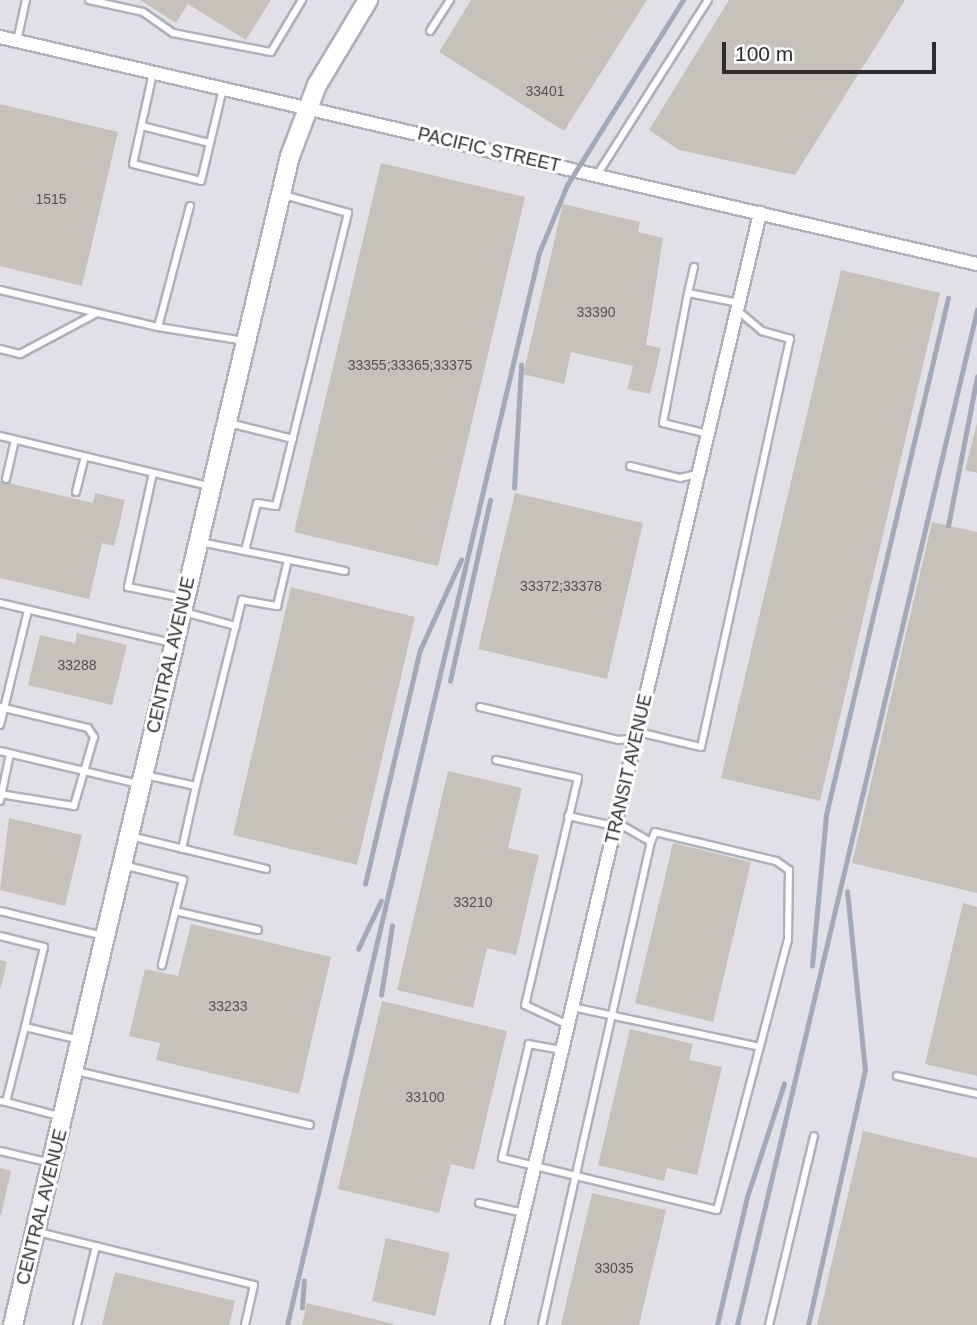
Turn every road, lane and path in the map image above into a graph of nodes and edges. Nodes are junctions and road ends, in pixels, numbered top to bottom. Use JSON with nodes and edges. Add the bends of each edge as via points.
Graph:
{"nodes":[{"id":1,"x":26,"y":0,"type":"edge"},
{"id":2,"x":89,"y":0,"type":"edge"},
{"id":3,"x":303,"y":0,"type":"edge"},
{"id":4,"x":368,"y":0,"type":"edge"},
{"id":5,"x":450,"y":0,"type":"edge"},
{"id":6,"x":708,"y":0,"type":"edge"},
{"id":7,"x":430,"y":31,"type":"dead end"},
{"id":8,"x":0,"y":37,"type":"edge"},
{"id":9,"x":17,"y":41,"type":"junction"},
{"id":10,"x":153,"y":72,"type":"junction"},
{"id":11,"x":223,"y":89,"type":"junction"},
{"id":12,"x":306,"y":108,"type":"junction"},
{"id":13,"x":142,"y":126,"type":"junction"},
{"id":14,"x":209,"y":143,"type":"junction"},
{"id":15,"x":597,"y":175,"type":"junction"},
{"id":16,"x":281,"y":194,"type":"junction"},
{"id":17,"x":190,"y":206,"type":"dead end"},
{"id":18,"x":760,"y":213,"type":"junction"},
{"id":19,"x":977,"y":264,"type":"edge"},
{"id":20,"x":694,"y":267,"type":"dead end"},
{"id":21,"x":0,"y":290,"type":"edge"},
{"id":22,"x":688,"y":293,"type":"junction"},
{"id":23,"x":738,"y":306,"type":"junction"},
{"id":24,"x":97,"y":313,"type":"junction"},
{"id":25,"x":158,"y":327,"type":"junction"},
{"id":26,"x":246,"y":341,"type":"junction"},
{"id":27,"x":0,"y":349,"type":"edge"},
{"id":28,"x":227,"y":423,"type":"junction"},
{"id":29,"x":708,"y":434,"type":"junction"},
{"id":30,"x":0,"y":436,"type":"edge"},
{"id":31,"x":293,"y":439,"type":"junction"},
{"id":32,"x":15,"y":440,"type":"junction"},
{"id":33,"x":85,"y":456,"type":"junction"},
{"id":34,"x":630,"y":466,"type":"dead end"},
{"id":35,"x":153,"y":472,"type":"junction"},
{"id":36,"x":698,"y":474,"type":"junction"},
{"id":37,"x":6,"y":479,"type":"dead end"},
{"id":38,"x":211,"y":486,"type":"junction"},
{"id":39,"x":76,"y":492,"type":"dead end"},
{"id":40,"x":198,"y":541,"type":"junction"},
{"id":41,"x":245,"y":551,"type":"junction"},
{"id":42,"x":288,"y":560,"type":"junction"},
{"id":43,"x":345,"y":571,"type":"dead end"},
{"id":44,"x":0,"y":603,"type":"edge"},
{"id":45,"x":183,"y":605,"type":"junction"},
{"id":46,"x":28,"y":610,"type":"junction"},
{"id":47,"x":236,"y":626,"type":"junction"},
{"id":48,"x":174,"y":643,"type":"junction"},
{"id":49,"x":480,"y":707,"type":"dead end"},
{"id":50,"x":1,"y":708,"type":"edge"},
{"id":51,"x":0,"y":725,"type":"edge"},
{"id":52,"x":637,"y":735,"type":"junction"},
{"id":53,"x":0,"y":751,"type":"edge"},
{"id":54,"x":9,"y":754,"type":"junction"},
{"id":55,"x":496,"y":760,"type":"dead end"},
{"id":56,"x":87,"y":772,"type":"junction"},
{"id":57,"x":141,"y":780,"type":"junction"},
{"id":58,"x":196,"y":786,"type":"junction"},
{"id":59,"x":0,"y":796,"type":"edge"},
{"id":60,"x":568,"y":816,"type":"junction"},
{"id":61,"x":616,"y":824,"type":"junction"},
{"id":62,"x":128,"y":836,"type":"junction"},
{"id":63,"x":651,"y":842,"type":"junction"},
{"id":64,"x":182,"y":849,"type":"junction"},
{"id":65,"x":121,"y":865,"type":"junction"},
{"id":66,"x":266,"y":869,"type":"dead end"},
{"id":67,"x":0,"y":911,"type":"edge"},
{"id":68,"x":175,"y":911,"type":"junction"},
{"id":69,"x":258,"y":930,"type":"dead end"},
{"id":70,"x":0,"y":936,"type":"edge"},
{"id":71,"x":104,"y":936,"type":"junction"},
{"id":72,"x":162,"y":965,"type":"dead end"},
{"id":73,"x":572,"y":1007,"type":"junction"},
{"id":74,"x":612,"y":1014,"type":"junction"},
{"id":75,"x":568,"y":1025,"type":"junction"},
{"id":76,"x":25,"y":1027,"type":"junction"},
{"id":77,"x":82,"y":1040,"type":"junction"},
{"id":78,"x":760,"y":1047,"type":"junction"},
{"id":79,"x":562,"y":1050,"type":"junction"},
{"id":80,"x":76,"y":1071,"type":"junction"},
{"id":81,"x":897,"y":1076,"type":"dead end"},
{"id":82,"x":977,"y":1094,"type":"edge"},
{"id":83,"x":3,"y":1102,"type":"edge"},
{"id":84,"x":64,"y":1118,"type":"junction"},
{"id":85,"x":310,"y":1125,"type":"dead end"},
{"id":86,"x":814,"y":1136,"type":"dead end"},
{"id":87,"x":0,"y":1151,"type":"edge"},
{"id":88,"x":53,"y":1164,"type":"junction"},
{"id":89,"x":536,"y":1165,"type":"junction"},
{"id":90,"x":575,"y":1179,"type":"junction"},
{"id":91,"x":479,"y":1203,"type":"dead end"},
{"id":92,"x":524,"y":1213,"type":"junction"},
{"id":93,"x":36,"y":1232,"type":"junction"},
{"id":94,"x":96,"y":1247,"type":"junction"},
{"id":95,"x":13,"y":1325,"type":"edge"},
{"id":96,"x":77,"y":1325,"type":"edge"},
{"id":97,"x":245,"y":1325,"type":"edge"},
{"id":98,"x":498,"y":1325,"type":"edge"},
{"id":99,"x":542,"y":1325,"type":"edge"},
{"id":100,"x":769,"y":1325,"type":"edge"}],
"edges":[{"from":1,"to":9,"type":"lane"},
{"from":2,"to":3,"type":"lane","via":[[144,12],[173,33],[271,52]]},
{"from":4,"to":12,"type":"street","name":"CENTRAL AVENUE"},
{"from":5,"to":7,"type":"lane"},
{"from":6,"to":15,"type":"lane"},
{"from":8,"to":9,"type":"street","name":"PACIFIC STREET"},
{"from":9,"to":10,"type":"street","name":"PACIFIC STREET"},
{"from":10,"to":11,"type":"street","name":"PACIFIC STREET"},
{"from":10,"to":13,"type":"lane"},
{"from":11,"to":12,"type":"street","name":"PACIFIC STREET"},
{"from":11,"to":14,"type":"lane"},
{"from":12,"to":15,"type":"street","name":"PACIFIC STREET"},
{"from":12,"to":16,"type":"street","name":"CENTRAL AVENUE"},
{"from":13,"to":14,"type":"lane"},
{"from":13,"to":14,"type":"lane","via":[[134,164],[201,181]]},
{"from":15,"to":18,"type":"street","name":"PACIFIC STREET"},
{"from":16,"to":26,"type":"street","name":"CENTRAL AVENUE"},
{"from":16,"to":31,"type":"lane","via":[[348,213]]},
{"from":17,"to":25,"type":"lane"},
{"from":18,"to":19,"type":"street","name":"PACIFIC STREET"},
{"from":18,"to":23,"type":"street","name":"TRANSIT AVENUE"},
{"from":20,"to":22,"type":"lane"},
{"from":21,"to":24,"type":"lane"},
{"from":22,"to":23,"type":"lane"},
{"from":22,"to":29,"type":"lane","via":[[663,422]]},
{"from":23,"to":29,"type":"street","name":"TRANSIT AVENUE"},
{"from":23,"to":52,"type":"lane","via":[[762,331],[790,339],[701,747]]},
{"from":24,"to":25,"type":"lane"},
{"from":24,"to":27,"type":"lane","via":[[20,355]]},
{"from":25,"to":26,"type":"lane"},
{"from":26,"to":28,"type":"street","name":"CENTRAL AVENUE"},
{"from":28,"to":31,"type":"lane"},
{"from":28,"to":38,"type":"street","name":"CENTRAL AVENUE"},
{"from":29,"to":36,"type":"street","name":"TRANSIT AVENUE"},
{"from":30,"to":32,"type":"lane"},
{"from":31,"to":41,"type":"lane","via":[[276,506],[257,503]]},
{"from":32,"to":33,"type":"lane"},
{"from":32,"to":37,"type":"lane"},
{"from":33,"to":35,"type":"lane"},
{"from":33,"to":39,"type":"lane"},
{"from":34,"to":36,"type":"lane","via":[[680,478]]},
{"from":35,"to":38,"type":"lane"},
{"from":35,"to":45,"type":"lane","via":[[128,587]]},
{"from":36,"to":52,"type":"street","name":"TRANSIT AVENUE"},
{"from":38,"to":40,"type":"street","name":"CENTRAL AVENUE"},
{"from":40,"to":41,"type":"lane"},
{"from":40,"to":45,"type":"street","name":"CENTRAL AVENUE"},
{"from":41,"to":42,"type":"lane"},
{"from":42,"to":43,"type":"lane"},
{"from":42,"to":47,"type":"lane","via":[[277,606],[242,600]]},
{"from":44,"to":46,"type":"lane"},
{"from":45,"to":47,"type":"lane"},
{"from":45,"to":48,"type":"street","name":"CENTRAL AVENUE"},
{"from":46,"to":48,"type":"lane"},
{"from":46,"to":50,"type":"lane"},
{"from":47,"to":58,"type":"lane"},
{"from":48,"to":57,"type":"street","name":"CENTRAL AVENUE"},
{"from":49,"to":52,"type":"lane","via":[[618,740]]},
{"from":50,"to":51,"type":"lane"},
{"from":50,"to":56,"type":"lane","via":[[88,728],[94,737]]},
{"from":52,"to":61,"type":"street","name":"TRANSIT AVENUE"},
{"from":53,"to":54,"type":"lane"},
{"from":54,"to":56,"type":"lane"},
{"from":54,"to":59,"type":"lane"},
{"from":55,"to":60,"type":"lane","via":[[578,778]]},
{"from":56,"to":57,"type":"lane"},
{"from":56,"to":59,"type":"lane","via":[[74,806]]},
{"from":57,"to":58,"type":"lane"},
{"from":57,"to":62,"type":"street","name":"CENTRAL AVENUE"},
{"from":58,"to":64,"type":"lane"},
{"from":60,"to":61,"type":"lane"},
{"from":60,"to":75,"type":"lane","via":[[525,1005]]},
{"from":61,"to":63,"type":"lane"},
{"from":61,"to":73,"type":"street","name":"TRANSIT AVENUE"},
{"from":62,"to":64,"type":"lane"},
{"from":62,"to":65,"type":"street","name":"CENTRAL AVENUE"},
{"from":63,"to":74,"type":"lane"},
{"from":63,"to":78,"type":"lane","via":[[655,832],[776,860],[789,870],[788,940]]},
{"from":64,"to":66,"type":"lane"},
{"from":65,"to":68,"type":"lane","via":[[183,880]]},
{"from":65,"to":71,"type":"street","name":"CENTRAL AVENUE"},
{"from":67,"to":71,"type":"lane"},
{"from":68,"to":69,"type":"lane"},
{"from":68,"to":72,"type":"lane"},
{"from":70,"to":76,"type":"lane","via":[[44,947]]},
{"from":71,"to":77,"type":"street","name":"CENTRAL AVENUE"},
{"from":73,"to":74,"type":"lane"},
{"from":73,"to":75,"type":"street","name":"TRANSIT AVENUE"},
{"from":74,"to":78,"type":"lane"},
{"from":74,"to":90,"type":"lane"},
{"from":75,"to":79,"type":"street","name":"TRANSIT AVENUE"},
{"from":76,"to":77,"type":"lane"},
{"from":76,"to":83,"type":"lane"},
{"from":77,"to":80,"type":"street","name":"CENTRAL AVENUE"},
{"from":78,"to":90,"type":"lane","via":[[717,1210]]},
{"from":79,"to":89,"type":"street","name":"TRANSIT AVENUE"},
{"from":79,"to":89,"type":"lane","via":[[529,1044],[502,1158]]},
{"from":80,"to":84,"type":"street","name":"CENTRAL AVENUE"},
{"from":80,"to":85,"type":"lane"},
{"from":81,"to":82,"type":"lane"},
{"from":83,"to":84,"type":"lane"},
{"from":84,"to":88,"type":"street","name":"CENTRAL AVENUE"},
{"from":86,"to":100,"type":"lane"},
{"from":87,"to":88,"type":"lane"},
{"from":88,"to":93,"type":"street","name":"CENTRAL AVENUE"},
{"from":89,"to":90,"type":"lane"},
{"from":89,"to":92,"type":"street","name":"TRANSIT AVENUE"},
{"from":90,"to":99,"type":"lane"},
{"from":91,"to":92,"type":"lane"},
{"from":92,"to":98,"type":"street","name":"TRANSIT AVENUE"},
{"from":93,"to":94,"type":"lane"},
{"from":93,"to":95,"type":"street","name":"CENTRAL AVENUE"},
{"from":94,"to":96,"type":"lane"},
{"from":94,"to":97,"type":"lane","via":[[254,1285]]}]}
